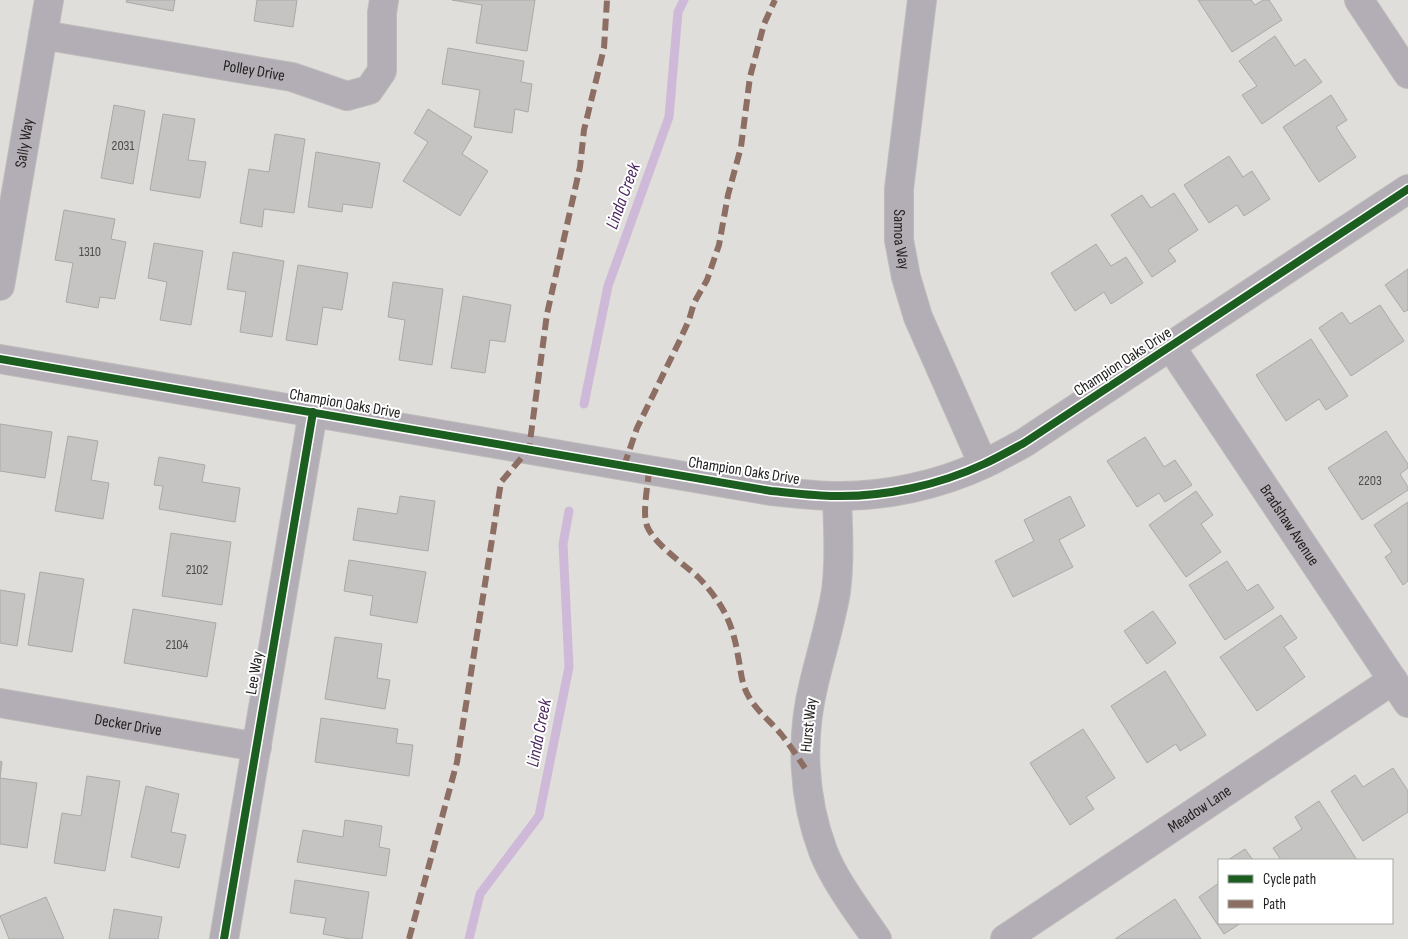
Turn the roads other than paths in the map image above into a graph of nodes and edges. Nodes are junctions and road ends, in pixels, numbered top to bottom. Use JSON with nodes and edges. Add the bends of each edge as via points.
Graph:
{"nodes":[{"id":1,"x":49,"y":0,"type":"edge"},
{"id":2,"x":384,"y":0,"type":"edge"},
{"id":3,"x":922,"y":0,"type":"edge"},
{"id":4,"x":1359,"y":0,"type":"edge"},
{"id":5,"x":43,"y":35,"type":"junction"},
{"id":6,"x":1408,"y":74,"type":"edge"},
{"id":7,"x":1408,"y":189,"type":"edge"},
{"id":8,"x":0,"y":286,"type":"edge"},
{"id":9,"x":1171,"y":347,"type":"junction"},
{"id":10,"x":0,"y":359,"type":"edge"},
{"id":11,"x":313,"y":412,"type":"junction"},
{"id":12,"x":983,"y":464,"type":"junction"},
{"id":13,"x":837,"y":496,"type":"junction"},
{"id":14,"x":1401,"y":692,"type":"edge"},
{"id":15,"x":0,"y":703,"type":"edge"},
{"id":16,"x":257,"y":747,"type":"junction"},
{"id":17,"x":224,"y":939,"type":"edge"},
{"id":18,"x":877,"y":939,"type":"edge"},
{"id":19,"x":1005,"y":939,"type":"edge"}],
"edges":[{"from":1,"to":5,"type":"street","name":"Sally Way"},
{"from":2,"to":5,"type":"street","name":"Polley Drive","via":[[382,71],[369,90],[346,96],[292,77]]},
{"from":3,"to":12,"type":"street","name":"Samoa Way","via":[[900,189],[899,240],[918,317]]},
{"from":4,"to":6,"type":"street"},
{"from":5,"to":8,"type":"street","name":"Sally Way"},
{"from":7,"to":9,"type":"street","name":"Champion Oaks Drive"},
{"from":9,"to":12,"type":"street","name":"Champion Oaks Drive","via":[[1024,443]]},
{"from":9,"to":14,"type":"street","name":"Bradshaw Avenue"},
{"from":10,"to":11,"type":"street","name":"Champion Oaks Drive"},
{"from":11,"to":13,"type":"street","name":"Champion Oaks Drive","via":[[771,491]]},
{"from":11,"to":16,"type":"street","name":"Lee Way"},
{"from":12,"to":13,"type":"street","name":"Champion Oaks Drive","via":[[911,488]]},
{"from":13,"to":18,"type":"street","name":"Hurst Way","via":[[839,562],[836,591],[813,686],[806,730],[805,768],[811,811],[824,853]]},
{"from":14,"to":19,"type":"street","name":"Meadow Lane"},
{"from":15,"to":16,"type":"street","name":"Decker Drive"},
{"from":16,"to":17,"type":"street","name":"Lee Way"}]}
